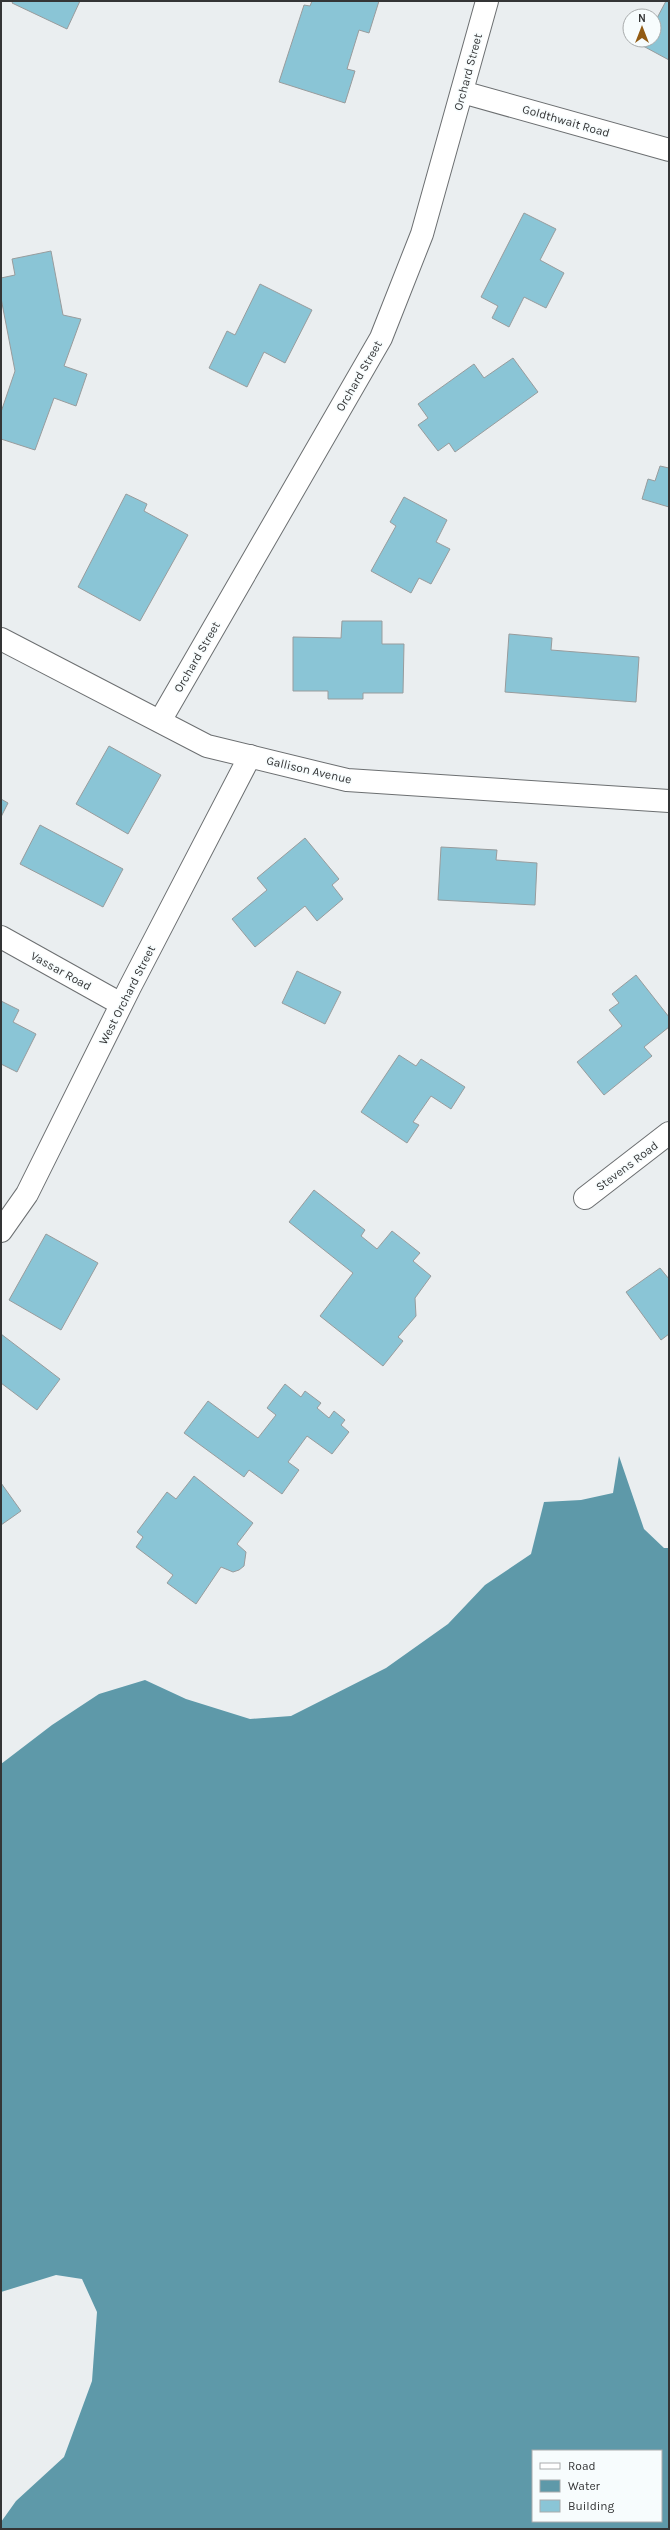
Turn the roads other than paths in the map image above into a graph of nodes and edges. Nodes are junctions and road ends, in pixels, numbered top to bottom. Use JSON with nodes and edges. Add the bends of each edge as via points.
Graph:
{"nodes":[{"id":1,"x":487,"y":1,"type":"edge"},
{"id":2,"x":462,"y":92,"type":"junction"},
{"id":3,"x":669,"y":150,"type":"edge"},
{"id":4,"x":1,"y":639,"type":"edge"},
{"id":5,"x":160,"y":721,"type":"junction"},
{"id":6,"x":250,"y":756,"type":"junction"},
{"id":7,"x":669,"y":801,"type":"edge"},
{"id":8,"x":1,"y":937,"type":"edge"},
{"id":9,"x":122,"y":1004,"type":"junction"},
{"id":10,"x":669,"y":1133,"type":"edge"},
{"id":11,"x":585,"y":1198,"type":"dead end"},
{"id":12,"x":1,"y":1231,"type":"edge"}],
"edges":[{"from":1,"to":2,"type":"street","name":"Orchard Street"},
{"from":2,"to":3,"type":"street","name":"Goldthwait Road"},
{"from":2,"to":5,"type":"street","name":"Orchard Street","via":[[422,234],[381,338]]},
{"from":4,"to":5,"type":"street","name":"Gallison Avenue"},
{"from":5,"to":6,"type":"street","name":"Gallison Avenue","via":[[207,746]]},
{"from":6,"to":7,"type":"street","name":"Gallison Avenue","via":[[347,780]]},
{"from":6,"to":9,"type":"street","name":"West Orchard Street"},
{"from":8,"to":9,"type":"street","name":"Vassar Road"},
{"from":9,"to":12,"type":"street","name":"West Orchard Street","via":[[28,1194]]},
{"from":10,"to":11,"type":"street","name":"Stevens Road"}]}
